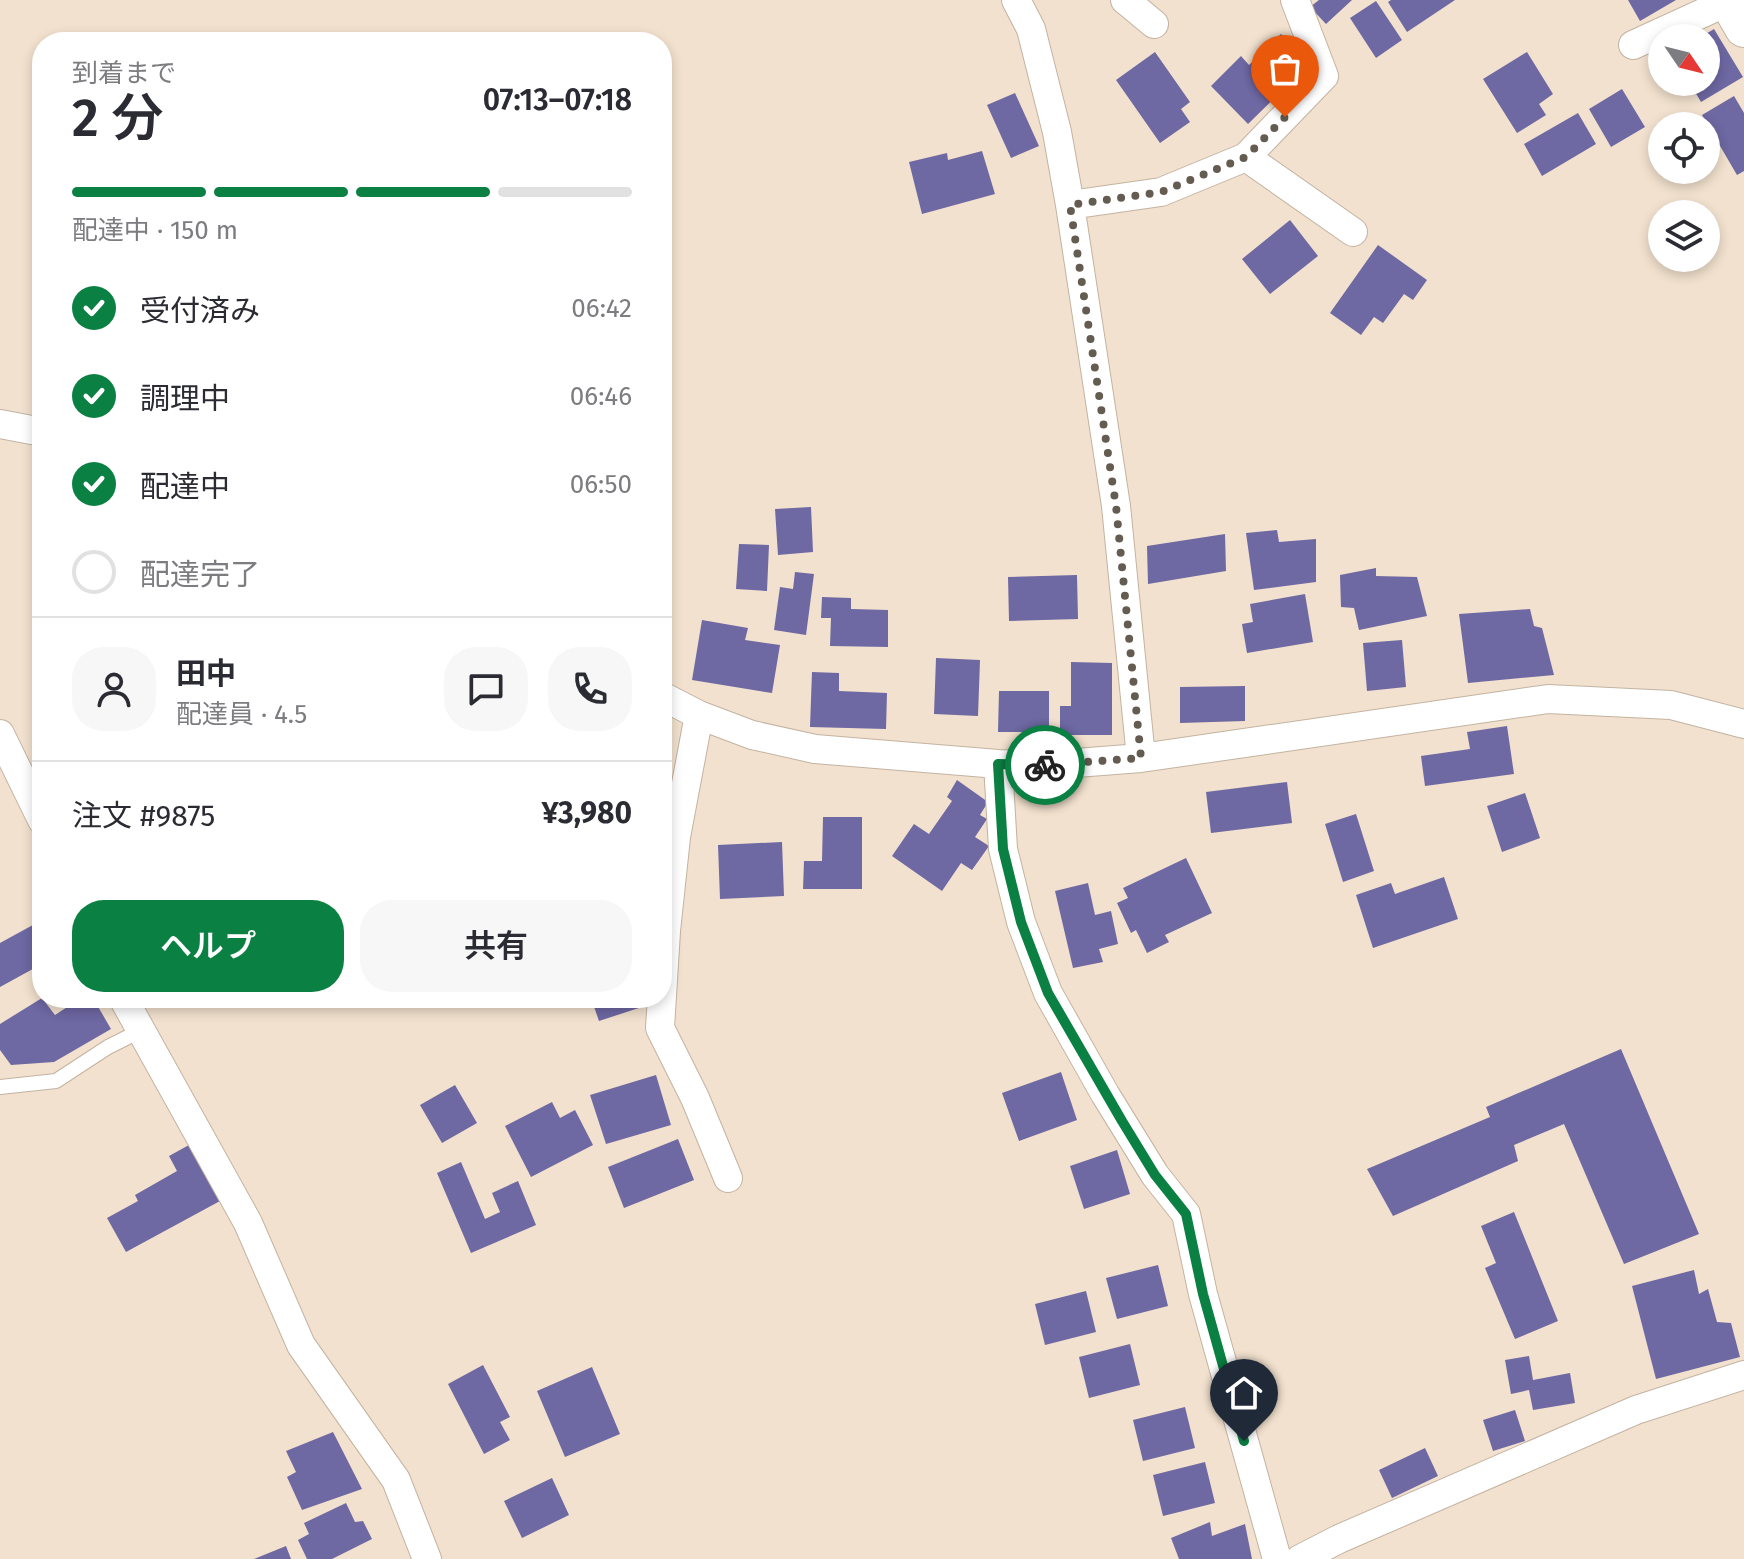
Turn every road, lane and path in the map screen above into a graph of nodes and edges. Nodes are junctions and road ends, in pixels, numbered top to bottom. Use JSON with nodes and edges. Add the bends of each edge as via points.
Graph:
{"nodes":[{"id":1,"x":1016,"y":0,"type":"edge"},
{"id":2,"x":1125,"y":0,"type":"edge"},
{"id":3,"x":1295,"y":0,"type":"edge"},
{"id":4,"x":1734,"y":10,"type":"edge"},
{"id":5,"x":1154,"y":24,"type":"dead end"},
{"id":6,"x":1633,"y":45,"type":"dead end"},
{"id":7,"x":1246,"y":157,"type":"junction"},
{"id":8,"x":1070,"y":205,"type":"junction"},
{"id":9,"x":1353,"y":232,"type":"dead end"},
{"id":10,"x":0,"y":424,"type":"edge"},
{"id":11,"x":32,"y":430,"type":"edge"},
{"id":12,"x":672,"y":701,"type":"edge"},
{"id":13,"x":699,"y":715,"type":"junction"},
{"id":14,"x":1744,"y":724,"type":"edge"},
{"id":15,"x":0,"y":734,"type":"edge"},
{"id":16,"x":1141,"y":758,"type":"junction"},
{"id":17,"x":998,"y":764,"type":"junction"},
{"id":18,"x":32,"y":800,"type":"edge"},
{"id":19,"x":672,"y":875,"type":"edge"},
{"id":20,"x":128,"y":1008,"type":"edge"},
{"id":21,"x":661,"y":1008,"type":"edge"},
{"id":22,"x":140,"y":1031,"type":"junction"},
{"id":23,"x":0,"y":1087,"type":"edge"},
{"id":24,"x":728,"y":1178,"type":"dead end"},
{"id":25,"x":1744,"y":1375,"type":"edge"},
{"id":26,"x":427,"y":1559,"type":"edge"},
{"id":27,"x":1277,"y":1559,"type":"edge"},
{"id":28,"x":1300,"y":1559,"type":"edge"}],
"edges":[{"from":1,"to":8,"type":"street","via":[[1031,29]]},
{"from":2,"to":5,"type":"street"},
{"from":3,"to":7,"type":"street","via":[[1324,76]]},
{"from":4,"to":6,"type":"street"},
{"from":7,"to":8,"type":"street","via":[[1161,192]]},
{"from":7,"to":9,"type":"street"},
{"from":8,"to":16,"type":"street","via":[[1116,506]]},
{"from":10,"to":11,"type":"street"},
{"from":12,"to":13,"type":"street"},
{"from":13,"to":17,"type":"street","via":[[752,735],[815,749]]},
{"from":13,"to":19,"type":"street"},
{"from":14,"to":16,"type":"street","via":[[1671,705],[1548,699]]},
{"from":15,"to":18,"type":"street"},
{"from":16,"to":17,"type":"street"},
{"from":17,"to":27,"type":"street","via":[[1003,849],[1021,922],[1055,1006],[1147,1161],[1186,1214]]},
{"from":20,"to":22,"type":"street"},
{"from":21,"to":24,"type":"street","via":[[660,1028]]},
{"from":22,"to":23,"type":"lane","via":[[56,1081]]},
{"from":22,"to":26,"type":"street","via":[[248,1223],[301,1345],[396,1480]]},
{"from":25,"to":28,"type":"street","via":[[1636,1410]]}]}
